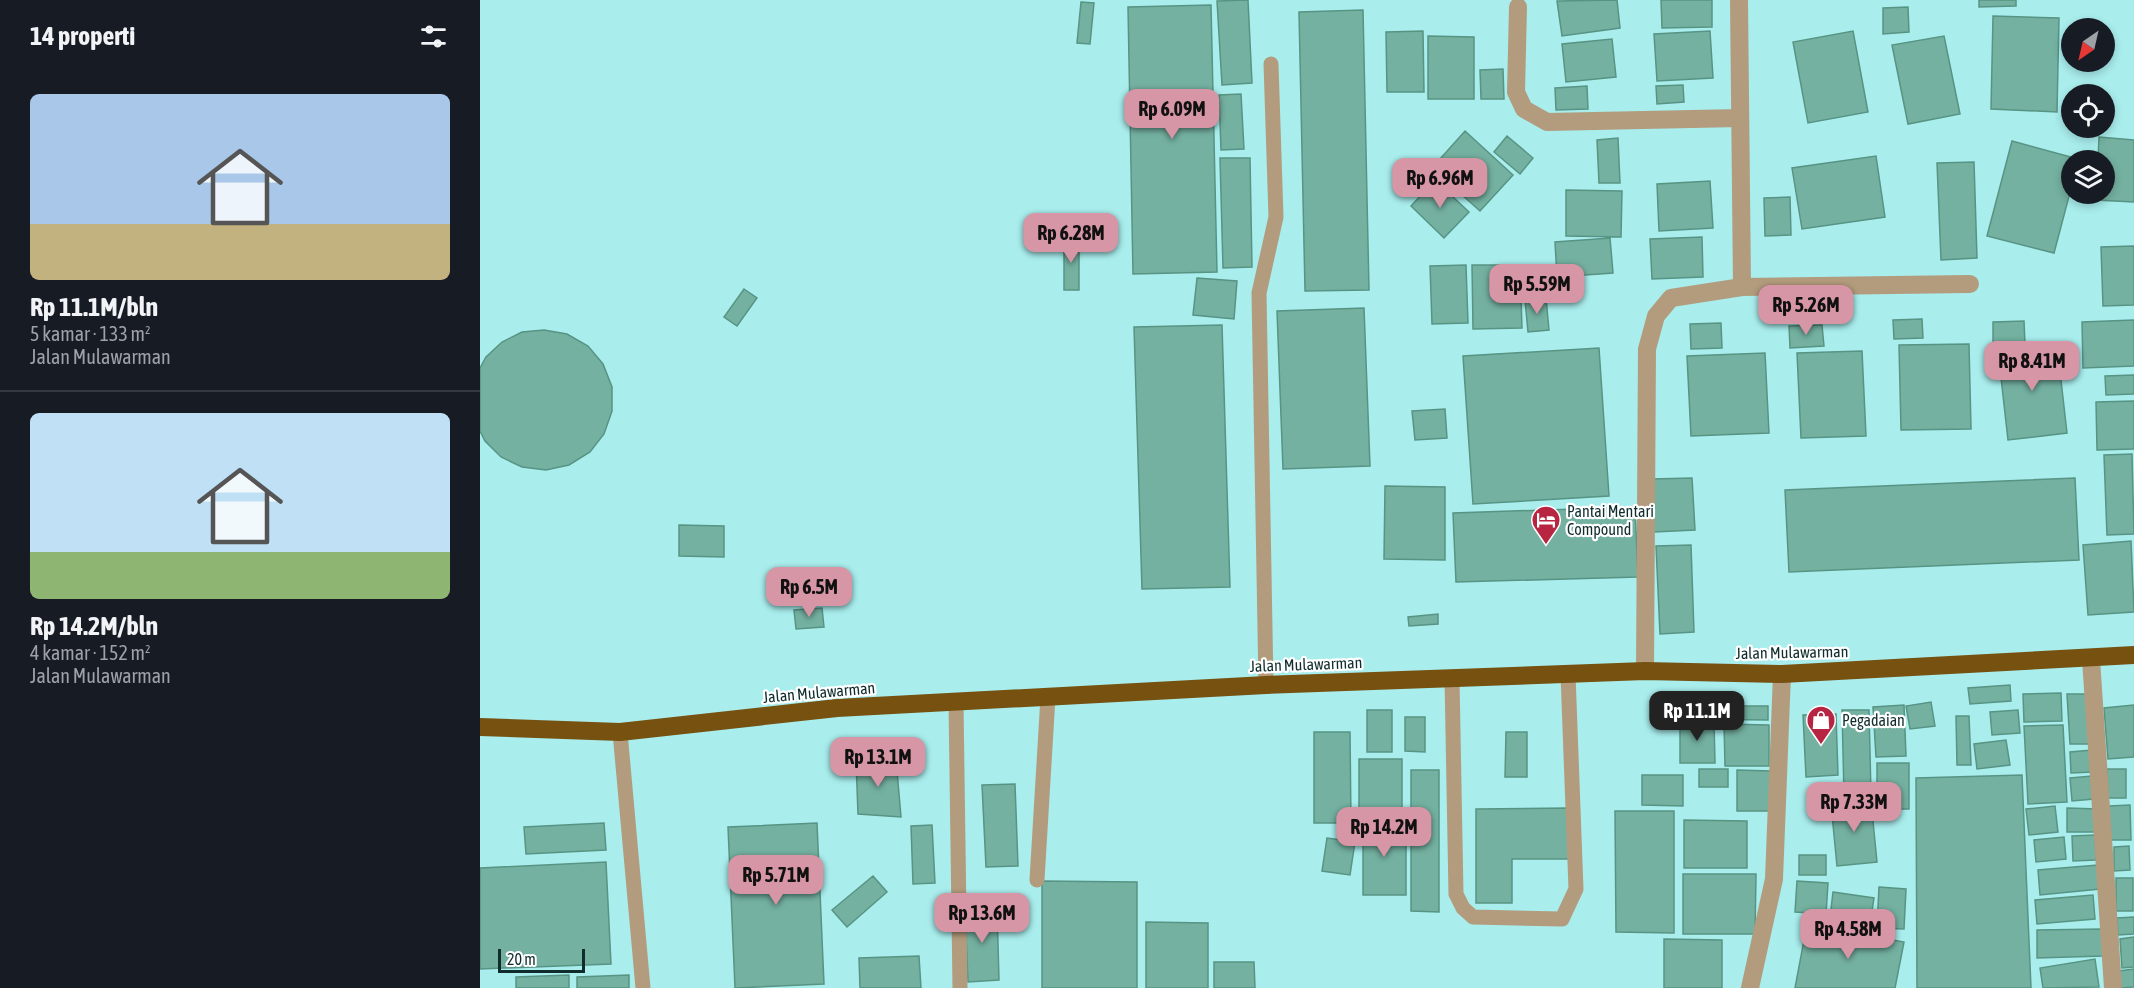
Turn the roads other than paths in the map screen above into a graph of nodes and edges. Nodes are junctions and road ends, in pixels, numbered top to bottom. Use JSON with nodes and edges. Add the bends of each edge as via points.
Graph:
{"nodes":[{"id":1,"x":1738,"y":0,"type":"edge"},
{"id":2,"x":1518,"y":7,"type":"dead end"},
{"id":3,"x":1271,"y":64,"type":"dead end"},
{"id":4,"x":1740,"y":118,"type":"junction"},
{"id":5,"x":1970,"y":284,"type":"dead end"},
{"id":6,"x":1742,"y":286,"type":"junction"},
{"id":7,"x":2134,"y":655,"type":"edge"},
{"id":8,"x":2091,"y":659,"type":"junction"},
{"id":9,"x":1645,"y":671,"type":"junction"},
{"id":10,"x":1568,"y":674,"type":"junction"},
{"id":11,"x":1782,"y":674,"type":"junction"},
{"id":12,"x":1452,"y":678,"type":"junction"},
{"id":13,"x":1266,"y":685,"type":"junction"},
{"id":14,"x":1047,"y":697,"type":"junction"},
{"id":15,"x":956,"y":702,"type":"junction"},
{"id":16,"x":485,"y":728,"type":"edge"},
{"id":17,"x":620,"y":732,"type":"junction"},
{"id":18,"x":1037,"y":880,"type":"dead end"},
{"id":19,"x":643,"y":988,"type":"edge"},
{"id":20,"x":960,"y":988,"type":"edge"},
{"id":21,"x":1750,"y":988,"type":"edge"},
{"id":22,"x":2113,"y":988,"type":"edge"}],
"edges":[{"from":1,"to":4,"type":"street"},
{"from":2,"to":4,"type":"street","via":[[1515,92],[1524,109],[1547,122]]},
{"from":3,"to":13,"type":"lane","via":[[1276,217],[1259,293]]},
{"from":4,"to":6,"type":"street"},
{"from":5,"to":6,"type":"street"},
{"from":6,"to":9,"type":"street","via":[[1671,298],[1656,316],[1647,349]]},
{"from":7,"to":8,"type":"highway","name":"Jalan Mulawarman"},
{"from":8,"to":11,"type":"highway","name":"Jalan Mulawarman"},
{"from":8,"to":22,"type":"street"},
{"from":9,"to":10,"type":"highway","name":"Jalan Mulawarman"},
{"from":9,"to":11,"type":"highway","name":"Jalan Mulawarman"},
{"from":10,"to":12,"type":"highway","name":"Jalan Mulawarman"},
{"from":10,"to":12,"type":"lane","via":[[1576,889],[1562,919],[1473,916],[1463,909],[1456,894]]},
{"from":11,"to":21,"type":"street","via":[[1774,879]]},
{"from":12,"to":13,"type":"highway","name":"Jalan Mulawarman"},
{"from":13,"to":14,"type":"highway","name":"Jalan Mulawarman"},
{"from":14,"to":15,"type":"highway","name":"Jalan Mulawarman"},
{"from":14,"to":18,"type":"lane"},
{"from":15,"to":17,"type":"highway","name":"Jalan Mulawarman","via":[[837,708]]},
{"from":15,"to":20,"type":"lane"},
{"from":16,"to":17,"type":"highway","name":"Jalan Mulawarman"},
{"from":17,"to":19,"type":"lane"}]}
